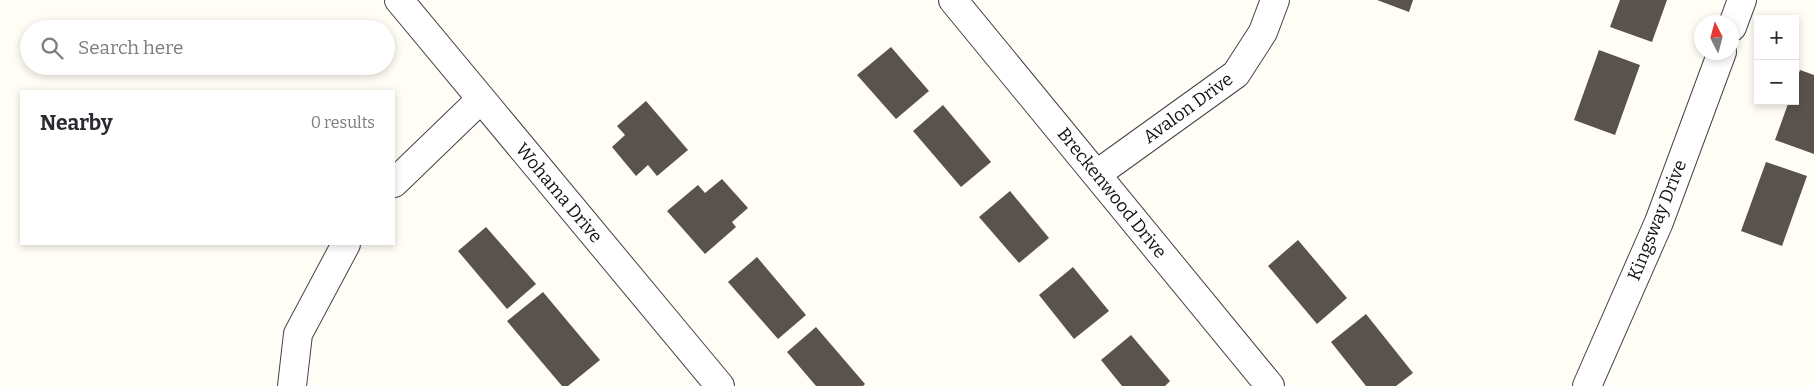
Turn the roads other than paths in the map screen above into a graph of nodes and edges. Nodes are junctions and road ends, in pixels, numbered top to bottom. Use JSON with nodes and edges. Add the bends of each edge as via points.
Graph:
{"nodes":[{"id":1,"x":399,"y":0,"type":"edge"},
{"id":2,"x":953,"y":0,"type":"edge"},
{"id":3,"x":1276,"y":0,"type":"edge"},
{"id":4,"x":1742,"y":0,"type":"edge"},
{"id":5,"x":1736,"y":15,"type":"edge"},
{"id":6,"x":1719,"y":60,"type":"edge"},
{"id":7,"x":481,"y":99,"type":"junction"},
{"id":8,"x":1098,"y":174,"type":"junction"},
{"id":9,"x":395,"y":182,"type":"edge"},
{"id":10,"x":345,"y":245,"type":"edge"},
{"id":11,"x":292,"y":386,"type":"edge"},
{"id":12,"x":720,"y":386,"type":"edge"},
{"id":13,"x":1270,"y":386,"type":"edge"},
{"id":14,"x":1587,"y":386,"type":"edge"}],
"edges":[{"from":1,"to":7,"type":"street","name":"Wohama Drive"},
{"from":2,"to":8,"type":"street","name":"Breckenwood Drive"},
{"from":3,"to":8,"type":"street","name":"Avalon Drive","via":[[1263,32],[1236,74]]},
{"from":4,"to":5,"type":"street"},
{"from":6,"to":14,"type":"street","name":"Kingsway Drive","via":[[1659,222]]},
{"from":7,"to":9,"type":"street"},
{"from":7,"to":12,"type":"street","name":"Wohama Drive"},
{"from":8,"to":13,"type":"street","name":"Breckenwood Drive"},
{"from":10,"to":11,"type":"street","via":[[298,334]]}]}
